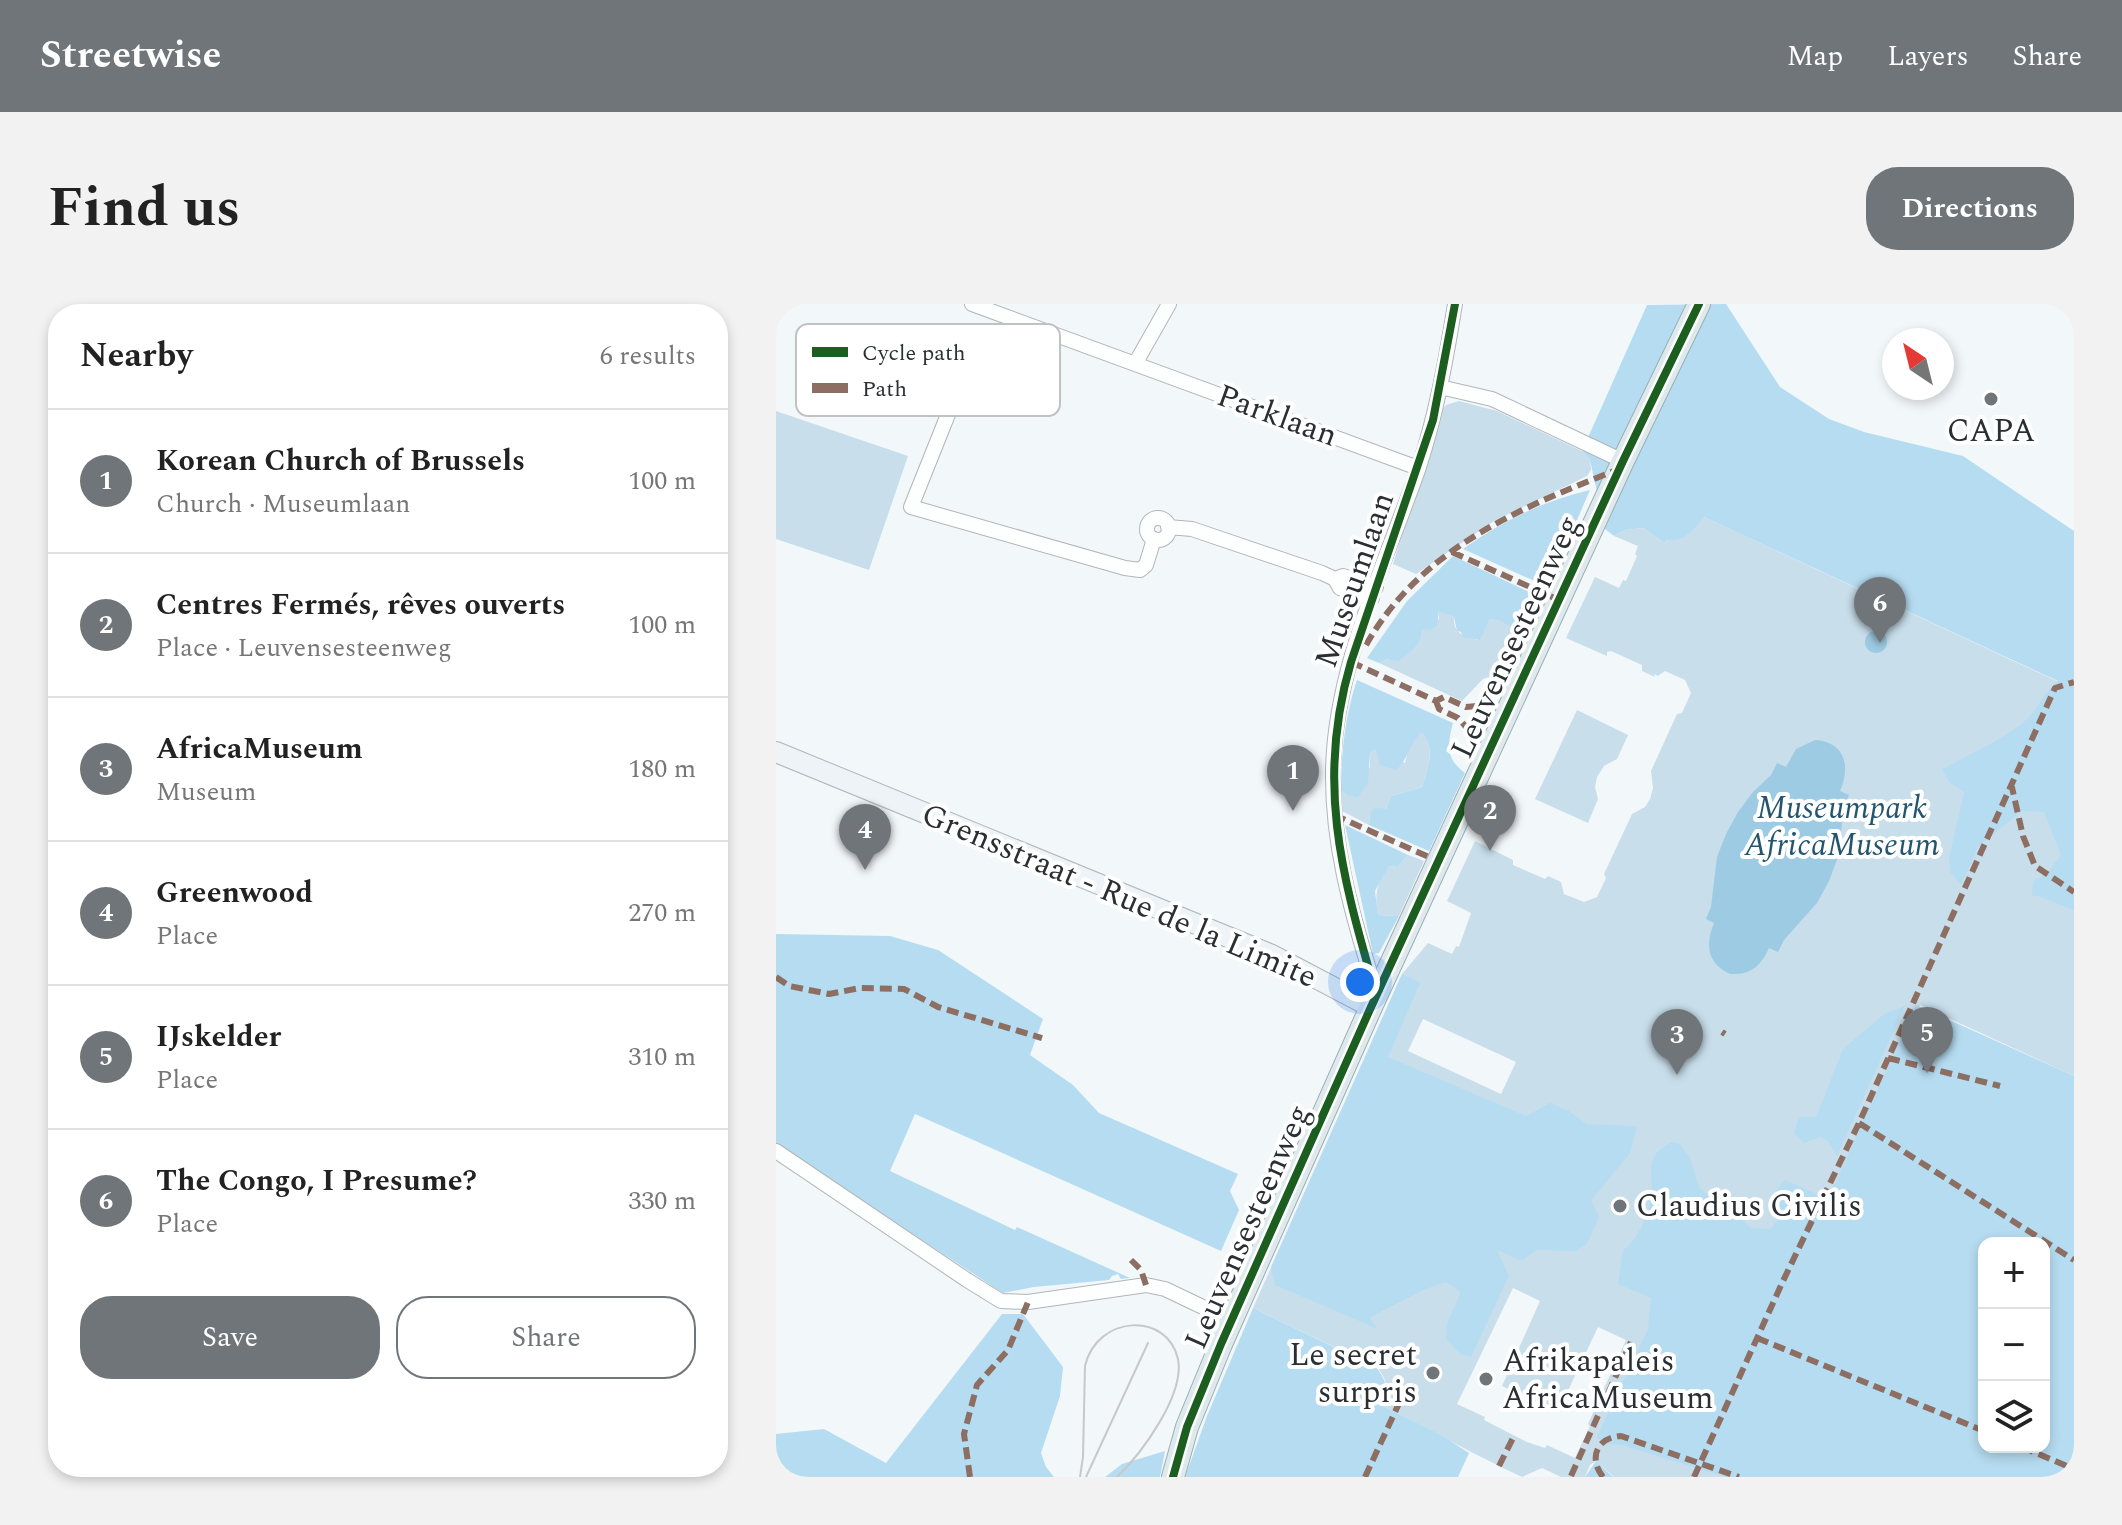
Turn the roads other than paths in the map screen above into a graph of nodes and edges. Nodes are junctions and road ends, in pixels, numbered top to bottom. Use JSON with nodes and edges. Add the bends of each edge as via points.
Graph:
{"nodes":[{"id":1,"x":972,"y":304,"type":"edge"},
{"id":2,"x":1169,"y":304,"type":"edge"},
{"id":3,"x":1455,"y":304,"type":"edge"},
{"id":4,"x":1699,"y":304,"type":"edge"},
{"id":5,"x":1026,"y":324,"type":"edge"},
{"id":6,"x":1060,"y":336,"type":"edge"},
{"id":7,"x":1135,"y":364,"type":"junction"},
{"id":8,"x":1440,"y":387,"type":"junction"},
{"id":9,"x":947,"y":416,"type":"edge"},
{"id":10,"x":1623,"y":461,"type":"junction"},
{"id":11,"x":1418,"y":468,"type":"junction"},
{"id":12,"x":1374,"y":593,"type":"junction"},
{"id":13,"x":776,"y":752,"type":"edge"},
{"id":14,"x":1369,"y":969,"type":"dead end"},
{"id":15,"x":1371,"y":1007,"type":"junction"},
{"id":16,"x":776,"y":1151,"type":"edge"},
{"id":17,"x":1232,"y":1321,"type":"junction"},
{"id":18,"x":1173,"y":1477,"type":"edge"}],
"edges":[{"from":1,"to":5,"type":"street","name":"Parklaan"},
{"from":2,"to":7,"type":"street"},
{"from":3,"to":8,"type":"street","name":"Museumlaan"},
{"from":4,"to":10,"type":"main road","name":"Leuvensesteenweg"},
{"from":6,"to":7,"type":"street","name":"Parklaan"},
{"from":7,"to":11,"type":"street","name":"Parklaan"},
{"from":8,"to":10,"type":"street","via":[[1492,399]]},
{"from":8,"to":11,"type":"street","name":"Museumlaan"},
{"from":9,"to":12,"type":"street","via":[[911,507],[1140,570],[1154,539],[1147,530],[1149,522],[1160,519],[1168,527],[1192,529],[1335,579],[1340,588]]},
{"from":10,"to":15,"type":"main road","name":"Leuvensesteenweg"},
{"from":11,"to":12,"type":"street","name":"Museumlaan"},
{"from":12,"to":14,"type":"street","name":"Museumlaan","via":[[1343,688],[1333,776],[1340,856]]},
{"from":13,"to":15,"type":"street","name":"Grensstraat - Rue de la Limite","via":[[1272,955]]},
{"from":15,"to":17,"type":"main road","name":"Leuvensesteenweg"},
{"from":16,"to":17,"type":"street","via":[[1001,1301],[1146,1285]]},
{"from":17,"to":18,"type":"main road","name":"Leuvensesteenweg","via":[[1187,1427]]}]}
